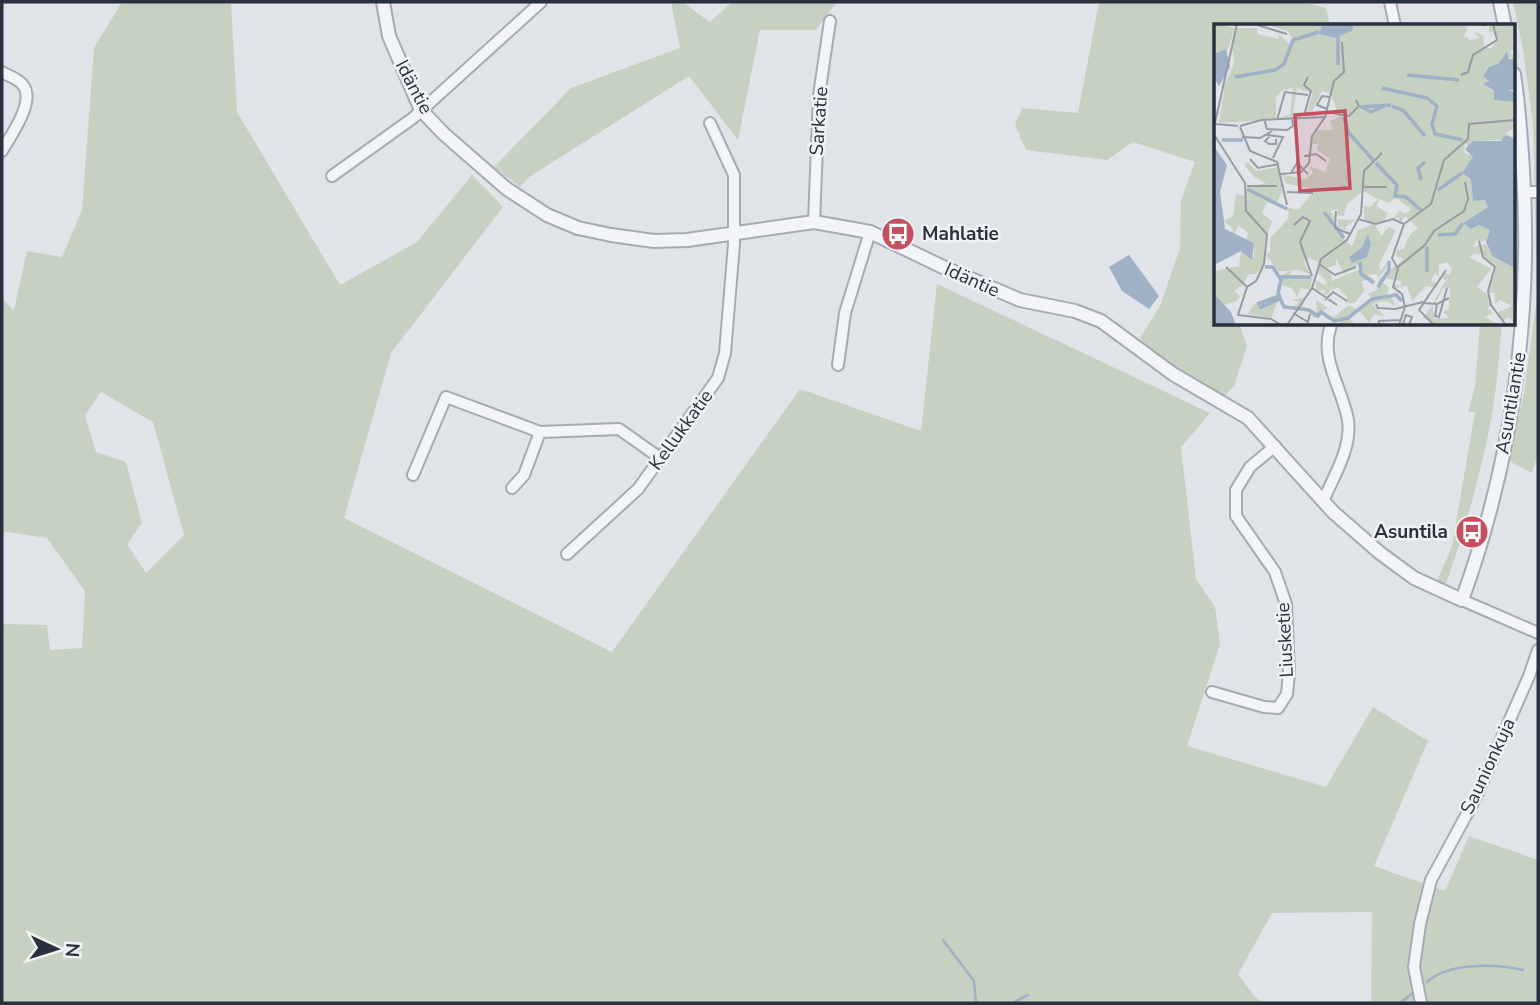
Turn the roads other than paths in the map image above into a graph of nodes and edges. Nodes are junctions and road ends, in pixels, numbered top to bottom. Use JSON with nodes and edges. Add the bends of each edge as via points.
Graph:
{"nodes":[{"id":1,"x":383,"y":2,"type":"edge"},
{"id":2,"x":541,"y":2,"type":"edge"},
{"id":3,"x":1390,"y":2,"type":"edge"},
{"id":4,"x":1500,"y":2,"type":"edge"},
{"id":5,"x":830,"y":21,"type":"dead end"},
{"id":6,"x":1395,"y":24,"type":"edge"},
{"id":7,"x":1505,"y":24,"type":"edge"},
{"id":8,"x":2,"y":72,"type":"edge"},
{"id":9,"x":1516,"y":87,"type":"edge"},
{"id":10,"x":421,"y":110,"type":"junction"},
{"id":11,"x":710,"y":123,"type":"dead end"},
{"id":12,"x":2,"y":151,"type":"edge"},
{"id":13,"x":332,"y":176,"type":"dead end"},
{"id":14,"x":1532,"y":192,"type":"edge"},
{"id":15,"x":814,"y":222,"type":"junction"},
{"id":16,"x":734,"y":232,"type":"junction"},
{"id":17,"x":870,"y":232,"type":"junction"},
{"id":18,"x":1331,"y":326,"type":"edge"},
{"id":19,"x":838,"y":365,"type":"dead end"},
{"id":20,"x":540,"y":432,"type":"junction"},
{"id":21,"x":1275,"y":446,"type":"junction"},
{"id":22,"x":660,"y":458,"type":"junction"},
{"id":23,"x":413,"y":475,"type":"dead end"},
{"id":24,"x":512,"y":488,"type":"dead end"},
{"id":25,"x":1324,"y":499,"type":"junction"},
{"id":26,"x":567,"y":554,"type":"dead end"},
{"id":27,"x":1462,"y":600,"type":"junction"},
{"id":28,"x":1538,"y":633,"type":"edge"},
{"id":29,"x":1538,"y":650,"type":"edge"},
{"id":30,"x":1212,"y":692,"type":"dead end"},
{"id":31,"x":1421,"y":1003,"type":"edge"}],
"edges":[{"from":1,"to":10,"type":"street","name":"Idäntie","via":[[389,36]]},
{"from":2,"to":10,"type":"street"},
{"from":3,"to":6,"type":"street"},
{"from":4,"to":7,"type":"street"},
{"from":5,"to":15,"type":"street","name":"Sarkatie","via":[[819,94]]},
{"from":8,"to":12,"type":"street","via":[[27,90],[26,106]]},
{"from":9,"to":14,"type":"street","name":"Asuntilantie"},
{"from":10,"to":13,"type":"street"},
{"from":10,"to":16,"type":"street","name":"Idäntie","via":[[507,190],[578,228],[654,241]]},
{"from":11,"to":16,"type":"street","name":"Kellukkatie","via":[[734,175]]},
{"from":14,"to":27,"type":"street","name":"Asuntilantie","via":[[1513,410]]},
{"from":15,"to":16,"type":"street","name":"Idäntie"},
{"from":15,"to":17,"type":"street","name":"Idäntie"},
{"from":16,"to":22,"type":"street","name":"Kellukkatie","via":[[725,353],[718,378]]},
{"from":17,"to":19,"type":"street","via":[[845,313]]},
{"from":17,"to":21,"type":"street","name":"Idäntie","via":[[1020,300],[1101,321],[1173,374],[1248,418]]},
{"from":18,"to":25,"type":"street","via":[[1326,351],[1348,421],[1348,437]]},
{"from":20,"to":22,"type":"street","via":[[619,429]]},
{"from":20,"to":23,"type":"street","via":[[446,397]]},
{"from":20,"to":24,"type":"street","via":[[524,475]]},
{"from":21,"to":25,"type":"street","name":"Idäntie"},
{"from":21,"to":30,"type":"street","name":"Liusketie","via":[[1250,467],[1236,490],[1236,516],[1275,572],[1286,604],[1287,694],[1279,708]]},
{"from":22,"to":26,"type":"street","name":"Kellukkatie","via":[[638,489]]},
{"from":25,"to":27,"type":"street","name":"Idäntie","via":[[1397,566]]},
{"from":27,"to":28,"type":"street"},
{"from":29,"to":31,"type":"street","name":"Saunionkuja","via":[[1475,799],[1431,880],[1414,967]]}]}
